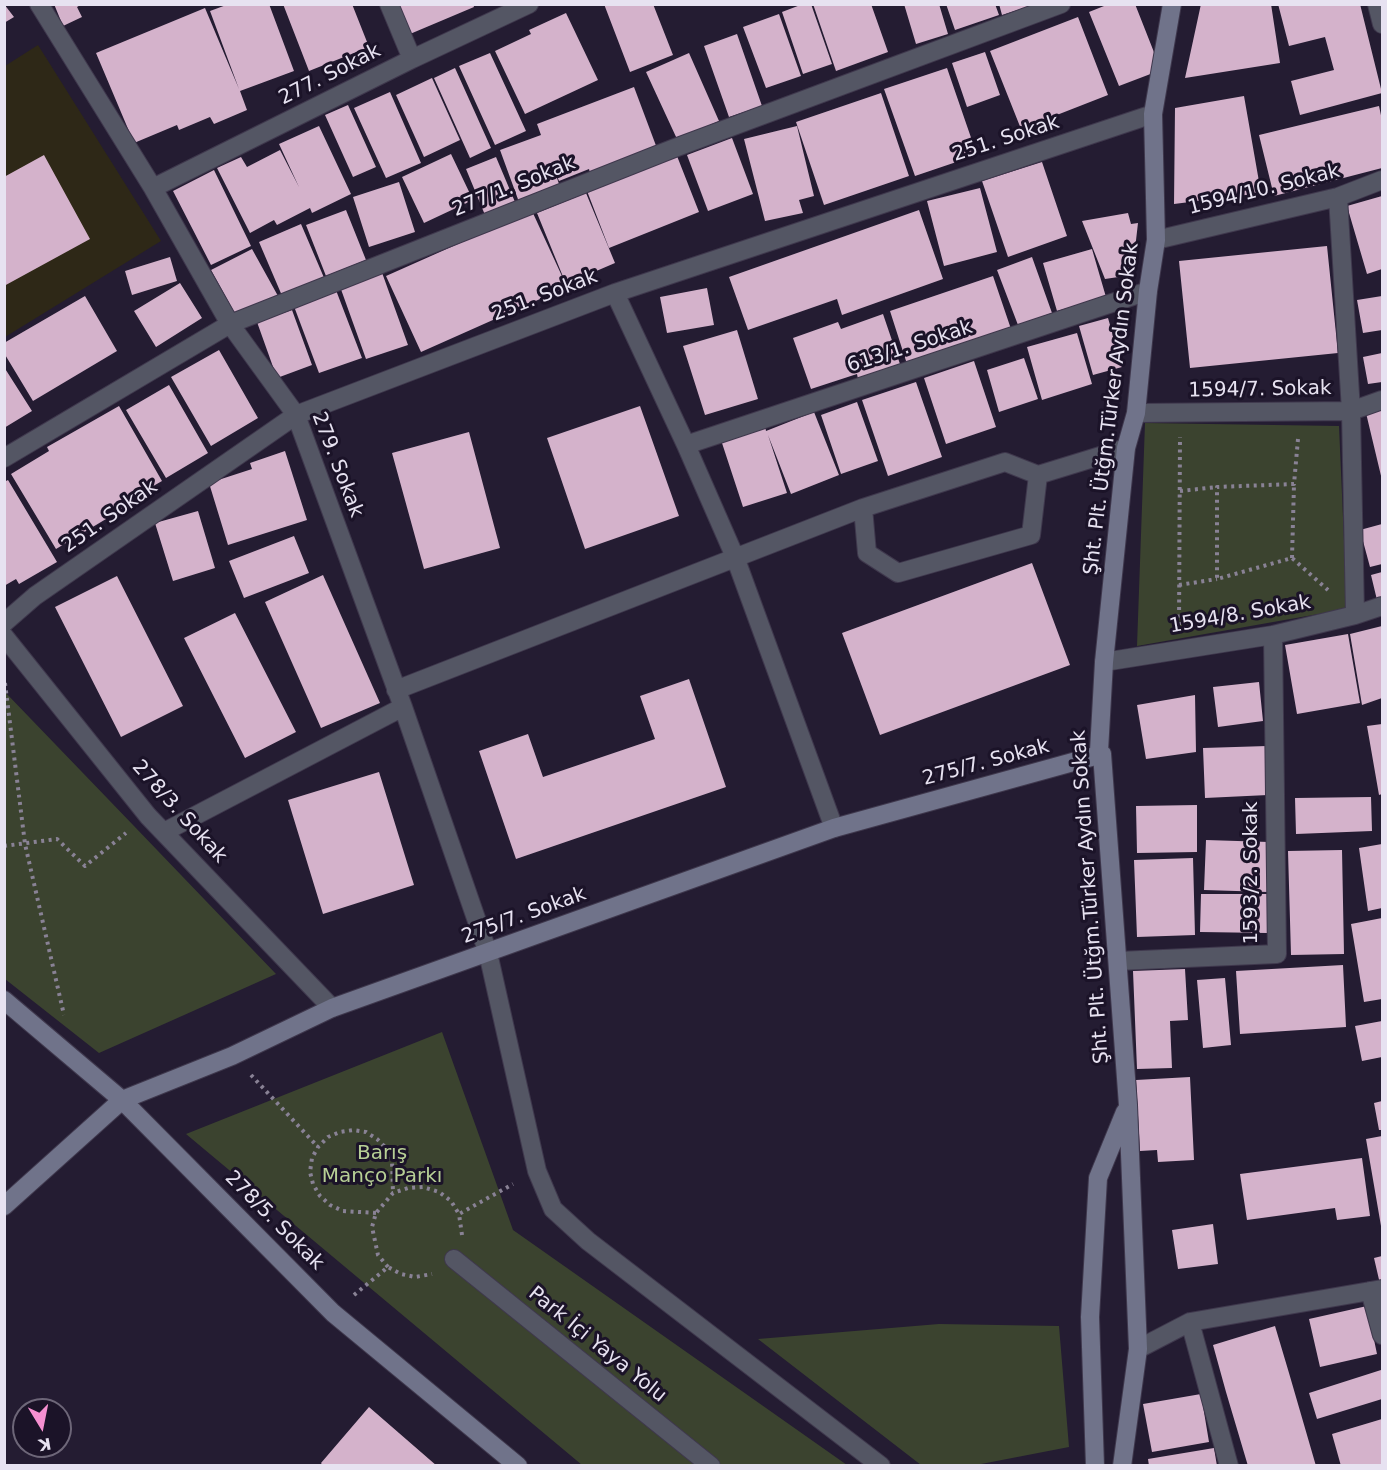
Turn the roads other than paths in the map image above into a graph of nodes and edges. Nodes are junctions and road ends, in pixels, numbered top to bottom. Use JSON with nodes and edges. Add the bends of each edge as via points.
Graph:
{"nodes":[{"id":1,"x":39,"y":4,"type":"edge"},
{"id":2,"x":389,"y":4,"type":"edge"},
{"id":3,"x":529,"y":4,"type":"edge"},
{"id":4,"x":1061,"y":4,"type":"edge"},
{"id":5,"x":1172,"y":4,"type":"edge"},
{"id":6,"x":1377,"y":4,"type":"edge"},
{"id":7,"x":1383,"y":24,"type":"edge"},
{"id":8,"x":412,"y":59,"type":"junction"},
{"id":9,"x":1153,"y":114,"type":"junction"},
{"id":10,"x":1383,"y":180,"type":"edge"},
{"id":11,"x":153,"y":188,"type":"junction"},
{"id":12,"x":1338,"y":197,"type":"junction"},
{"id":13,"x":1156,"y":240,"type":"junction"},
{"id":14,"x":1148,"y":291,"type":"junction"},
{"id":15,"x":615,"y":293,"type":"junction"},
{"id":16,"x":230,"y":324,"type":"junction"},
{"id":17,"x":1383,"y":400,"type":"edge"},
{"id":18,"x":1350,"y":411,"type":"junction"},
{"id":19,"x":1136,"y":413,"type":"junction"},
{"id":20,"x":296,"y":415,"type":"junction"},
{"id":21,"x":686,"y":445,"type":"junction"},
{"id":22,"x":1126,"y":448,"type":"junction"},
{"id":23,"x":4,"y":458,"type":"edge"},
{"id":24,"x":1038,"y":475,"type":"junction"},
{"id":25,"x":863,"y":508,"type":"junction"},
{"id":26,"x":735,"y":557,"type":"junction"},
{"id":27,"x":1383,"y":606,"type":"edge"},
{"id":28,"x":1355,"y":615,"type":"junction"},
{"id":29,"x":4,"y":623,"type":"edge"},
{"id":30,"x":1273,"y":635,"type":"junction"},
{"id":31,"x":4,"y":636,"type":"edge"},
{"id":32,"x":1104,"y":662,"type":"junction"},
{"id":33,"x":400,"y":698,"type":"junction"},
{"id":34,"x":1102,"y":754,"type":"junction"},
{"id":35,"x":834,"y":828,"type":"junction"},
{"id":36,"x":164,"y":832,"type":"junction"},
{"id":37,"x":488,"y":954,"type":"junction"},
{"id":38,"x":1118,"y":961,"type":"junction"},
{"id":39,"x":4,"y":1000,"type":"edge"},
{"id":40,"x":332,"y":1008,"type":"junction"},
{"id":41,"x":122,"y":1100,"type":"junction"},
{"id":42,"x":1128,"y":1105,"type":"junction"},
{"id":43,"x":4,"y":1206,"type":"edge"},
{"id":44,"x":454,"y":1259,"type":"road end"},
{"id":45,"x":1376,"y":1290,"type":"edge"},
{"id":46,"x":1190,"y":1322,"type":"junction"},
{"id":47,"x":1383,"y":1335,"type":"edge"},
{"id":48,"x":1138,"y":1349,"type":"junction"},
{"id":49,"x":518,"y":1466,"type":"edge"},
{"id":50,"x":711,"y":1466,"type":"edge"},
{"id":51,"x":881,"y":1466,"type":"edge"},
{"id":52,"x":1095,"y":1466,"type":"edge"},
{"id":53,"x":1122,"y":1466,"type":"edge"},
{"id":54,"x":1229,"y":1466,"type":"edge"}],
"edges":[{"from":1,"to":11,"type":"street","name":"279. Sokak"},
{"from":2,"to":8,"type":"street"},
{"from":3,"to":8,"type":"street","name":"277. Sokak"},
{"from":4,"to":16,"type":"street","name":"277/1. Sokak","via":[[672,149]]},
{"from":5,"to":9,"type":"street","name":"Şht. Plt. Ütğm.Türker Aydın Sokak"},
{"from":6,"to":7,"type":"street"},
{"from":8,"to":11,"type":"street","name":"277. Sokak"},
{"from":9,"to":13,"type":"street","name":"Şht. Plt. Ütğm.Türker Aydın Sokak"},
{"from":9,"to":15,"type":"street","name":"251. Sokak"},
{"from":10,"to":12,"type":"street","name":"1594/10. Sokak"},
{"from":11,"to":16,"type":"street","name":"279. Sokak"},
{"from":12,"to":13,"type":"street","name":"1594/10. Sokak"},
{"from":12,"to":18,"type":"street"},
{"from":13,"to":14,"type":"street","name":"Şht. Plt. Ütğm.Türker Aydın Sokak"},
{"from":14,"to":19,"type":"street","name":"Şht. Plt. Ütğm.Türker Aydın Sokak"},
{"from":14,"to":21,"type":"street","name":"613/1. Sokak"},
{"from":15,"to":20,"type":"street","name":"251. Sokak"},
{"from":15,"to":21,"type":"street"},
{"from":16,"to":20,"type":"street","name":"279. Sokak"},
{"from":16,"to":23,"type":"street","name":"277/1. Sokak"},
{"from":17,"to":18,"type":"street","name":"1594/7. Sokak"},
{"from":18,"to":19,"type":"street","name":"1594/7. Sokak"},
{"from":18,"to":28,"type":"street"},
{"from":19,"to":22,"type":"street","name":"Şht. Plt. Ütğm.Türker Aydın Sokak"},
{"from":20,"to":29,"type":"street","name":"251. Sokak","via":[[35,596]]},
{"from":20,"to":33,"type":"street","name":"279. Sokak"},
{"from":21,"to":26,"type":"street"},
{"from":22,"to":24,"type":"street"},
{"from":22,"to":32,"type":"street","name":"Şht. Plt. Ütğm.Türker Aydın Sokak"},
{"from":24,"to":25,"type":"street","via":[[1005,462]]},
{"from":24,"to":25,"type":"street","via":[[1031,535],[898,573],[867,553]]},
{"from":25,"to":26,"type":"street"},
{"from":26,"to":33,"type":"street"},
{"from":26,"to":35,"type":"street"},
{"from":27,"to":28,"type":"street","name":"1594/8. Sokak"},
{"from":28,"to":30,"type":"street","name":"1594/8. Sokak"},
{"from":30,"to":32,"type":"street","name":"1594/8. Sokak"},
{"from":30,"to":38,"type":"street","name":"1593/2. Sokak","via":[[1277,954]]},
{"from":31,"to":36,"type":"street","name":"278/3. Sokak"},
{"from":32,"to":34,"type":"street","name":"Şht. Plt. Ütğm.Türker Aydın Sokak","via":[[1099,751]]},
{"from":33,"to":36,"type":"street"},
{"from":33,"to":37,"type":"street","name":"279. Sokak"},
{"from":34,"to":35,"type":"street","name":"275/7. Sokak"},
{"from":34,"to":38,"type":"street","name":"Şht. Plt. Ütğm.Türker Aydın Sokak"},
{"from":35,"to":37,"type":"street","name":"275/7. Sokak"},
{"from":36,"to":40,"type":"street","name":"278/3. Sokak"},
{"from":37,"to":40,"type":"street","name":"275/7. Sokak"},
{"from":37,"to":51,"type":"street","name":"279. Sokak","via":[[537,1171],[553,1209],[588,1241]]},
{"from":38,"to":42,"type":"street","name":"Şht. Plt. Ütğm.Türker Aydın Sokak"},
{"from":39,"to":41,"type":"street","name":"278/5. Sokak"},
{"from":40,"to":41,"type":"street","name":"275/7. Sokak","via":[[232,1056]]},
{"from":41,"to":43,"type":"street","name":"275/7. Sokak"},
{"from":41,"to":49,"type":"street","name":"278/5. Sokak","via":[[333,1313]]},
{"from":42,"to":48,"type":"street","name":"Şht. Plt. Ütğm.Türker Aydın Sokak"},
{"from":42,"to":52,"type":"street","via":[[1098,1178],[1090,1317]]},
{"from":44,"to":50,"type":"street","name":"Park İçi Yaya Yolu"},
{"from":45,"to":46,"type":"street"},
{"from":45,"to":47,"type":"street"},
{"from":46,"to":48,"type":"street"},
{"from":46,"to":54,"type":"street"},
{"from":48,"to":53,"type":"street","name":"Şht. Plt. Ütğm.Türker Aydın Sokak"}]}
